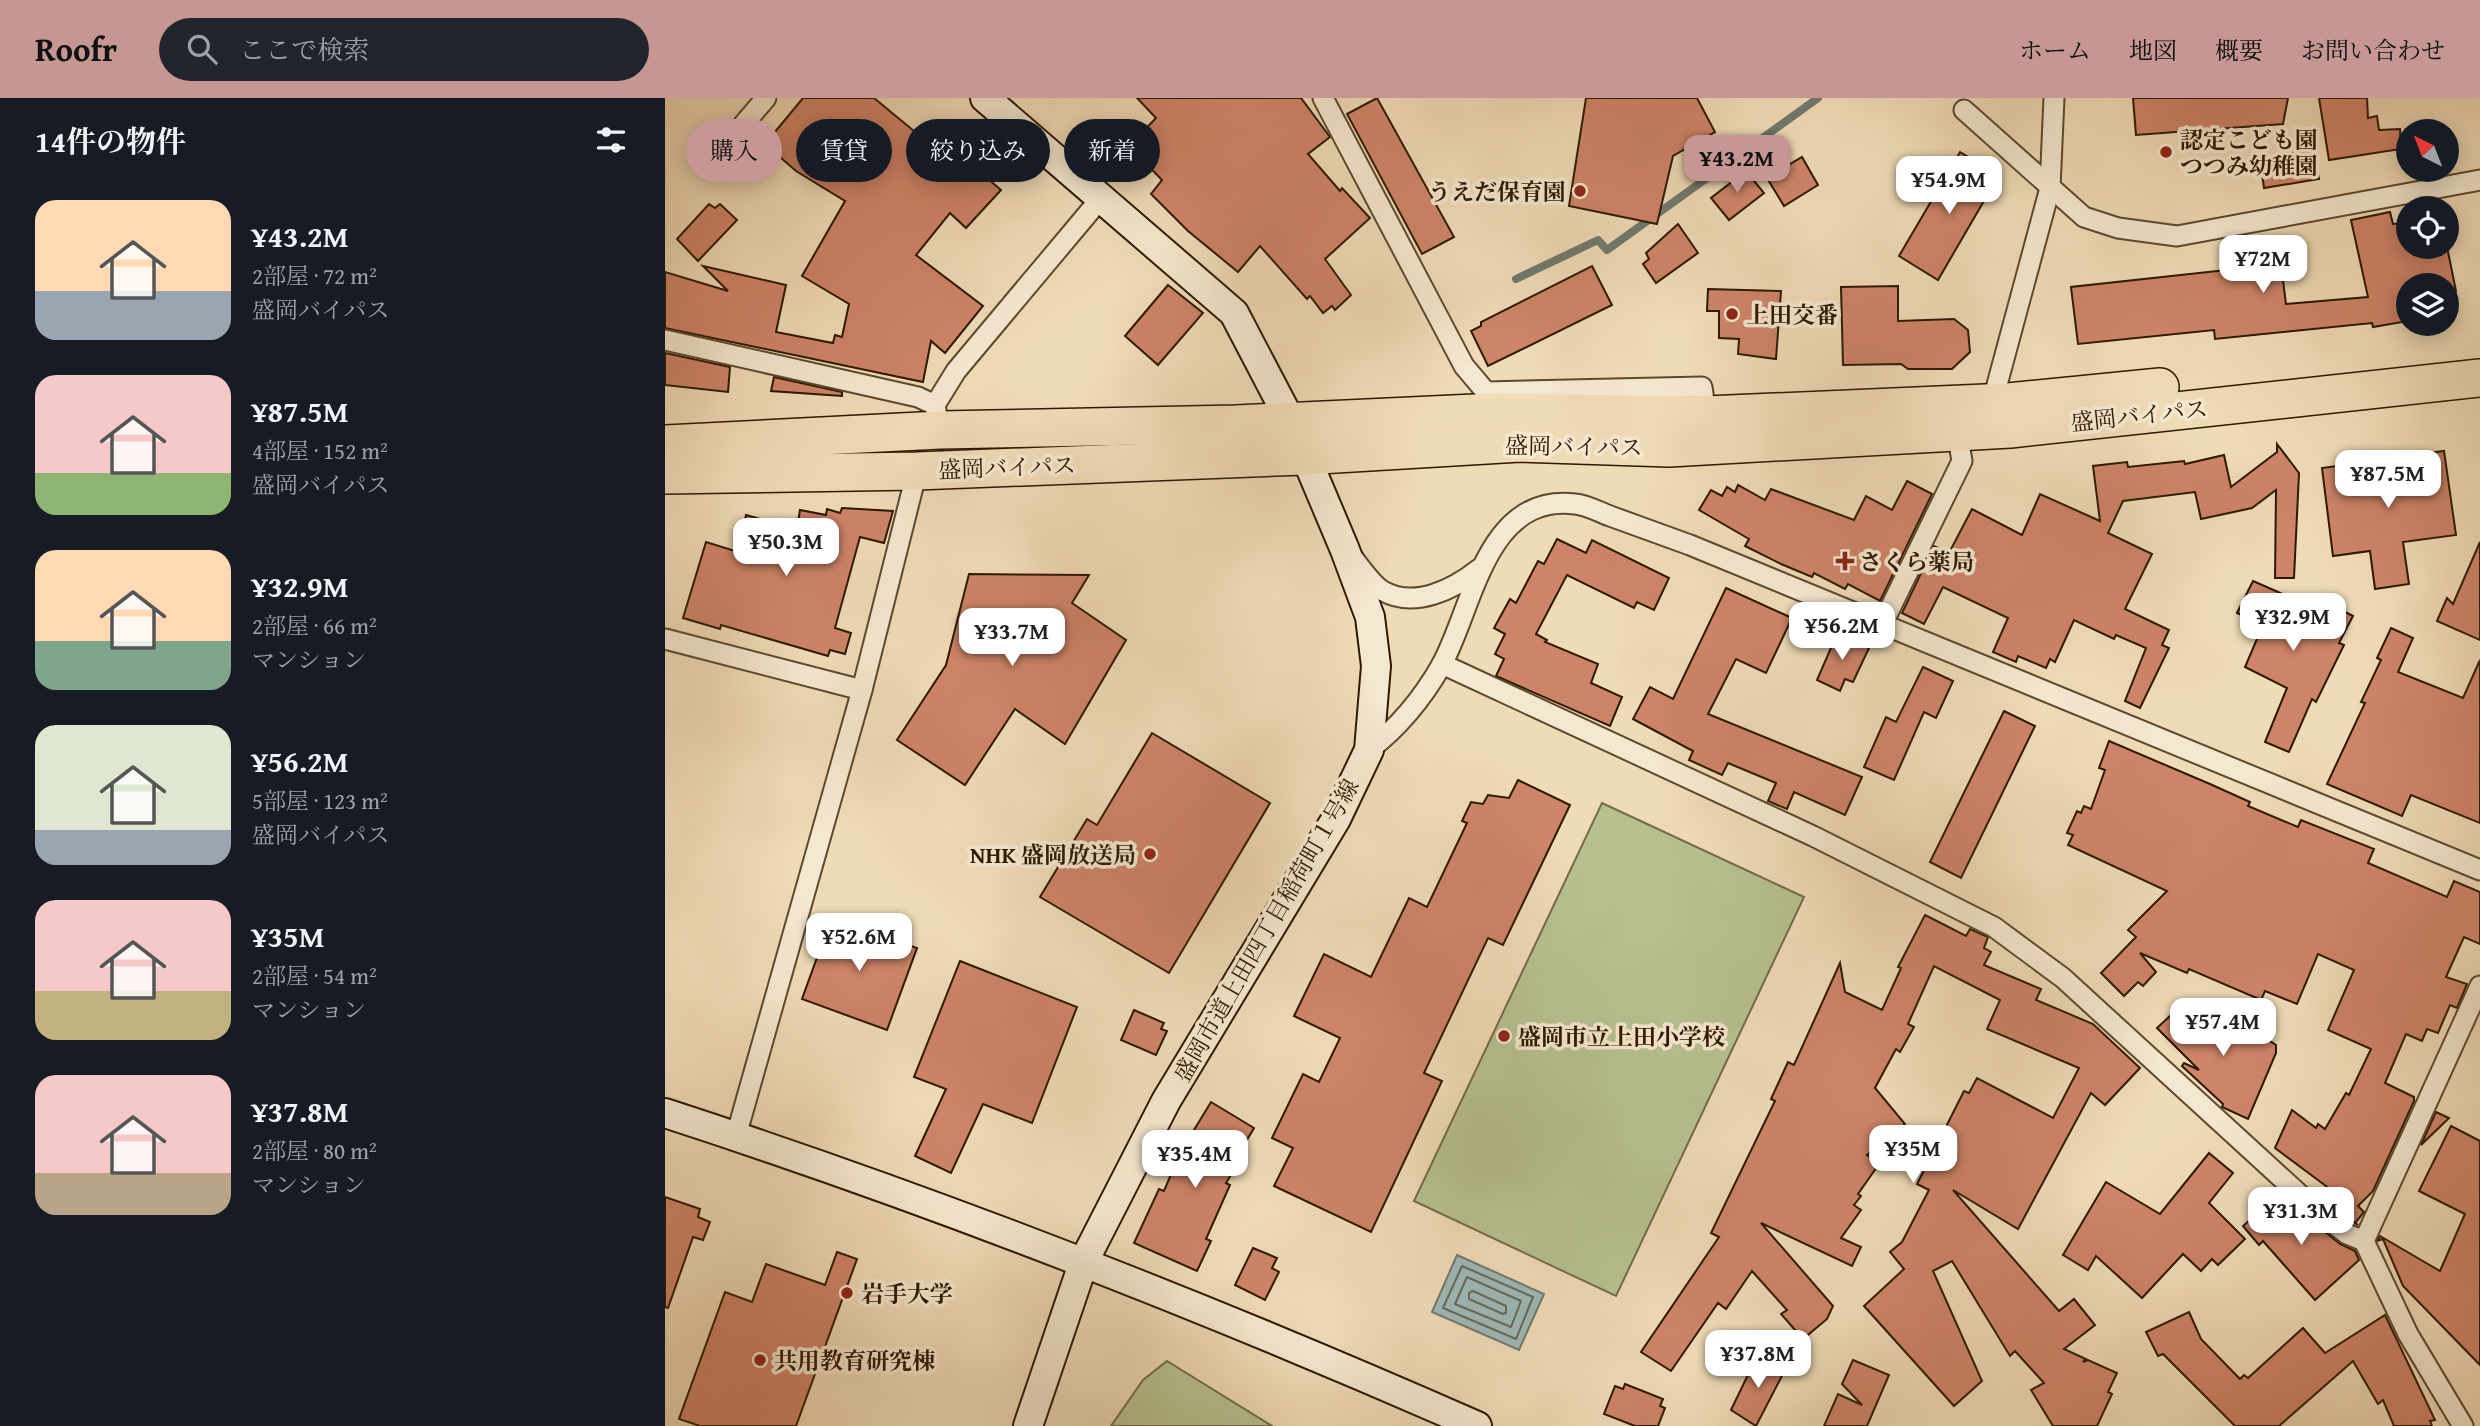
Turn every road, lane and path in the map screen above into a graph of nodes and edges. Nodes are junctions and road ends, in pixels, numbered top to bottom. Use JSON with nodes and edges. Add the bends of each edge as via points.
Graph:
{"nodes":[{"id":1,"x":766,"y":98,"type":"edge"},
{"id":2,"x":985,"y":98,"type":"edge"},
{"id":3,"x":1322,"y":98,"type":"edge"},
{"id":4,"x":2054,"y":98,"type":"edge"},
{"id":5,"x":1964,"y":110,"type":"dead end"},
{"id":6,"x":748,"y":119,"type":"edge"},
{"id":7,"x":2480,"y":180,"type":"edge"},
{"id":8,"x":2050,"y":188,"type":"junction"},
{"id":9,"x":1101,"y":198,"type":"junction"},
{"id":10,"x":665,"y":340,"type":"edge"},
{"id":11,"x":2480,"y":355,"type":"edge"},
{"id":12,"x":2480,"y":377,"type":"edge"},
{"id":13,"x":1706,"y":415,"type":"junction"},
{"id":14,"x":937,"y":418,"type":"junction"},
{"id":15,"x":1979,"y":421,"type":"junction"},
{"id":16,"x":1290,"y":422,"type":"junction"},
{"id":17,"x":665,"y":444,"type":"edge"},
{"id":18,"x":1303,"y":456,"type":"junction"},
{"id":19,"x":917,"y":471,"type":"junction"},
{"id":20,"x":665,"y":475,"type":"edge"},
{"id":21,"x":1345,"y":550,"type":"junction"},
{"id":22,"x":1479,"y":569,"type":"junction"},
{"id":23,"x":1882,"y":625,"type":"junction"},
{"id":24,"x":665,"y":639,"type":"edge"},
{"id":25,"x":1441,"y":664,"type":"junction"},
{"id":26,"x":862,"y":690,"type":"junction"},
{"id":27,"x":1369,"y":750,"type":"junction"},
{"id":28,"x":2480,"y":870,"type":"edge"},
{"id":29,"x":2480,"y":986,"type":"edge"},
{"id":30,"x":665,"y":1113,"type":"edge"},
{"id":31,"x":736,"y":1136,"type":"junction"},
{"id":32,"x":2364,"y":1241,"type":"junction"},
{"id":33,"x":1084,"y":1261,"type":"junction"},
{"id":34,"x":1028,"y":1426,"type":"edge"},
{"id":35,"x":1477,"y":1426,"type":"edge"},
{"id":36,"x":2463,"y":1426,"type":"edge"}],
"edges":[{"from":1,"to":6,"type":"street"},
{"from":2,"to":9,"type":"street","name":"盛岡市道上田四丁目稲荷町１号線"},
{"from":3,"to":13,"type":"street","via":[[1464,366],[1486,392],[1702,387]]},
{"from":4,"to":8,"type":"street"},
{"from":5,"to":8,"type":"street"},
{"from":7,"to":8,"type":"street","via":[[2177,236],[2118,228],[2084,217]]},
{"from":8,"to":15,"type":"street"},
{"from":9,"to":14,"type":"street","via":[[956,371]]},
{"from":9,"to":16,"type":"street","name":"盛岡市道上田四丁目稲荷町１号線","via":[[1234,313]]},
{"from":10,"to":14,"type":"street","via":[[918,397]]},
{"from":11,"to":15,"type":"highway","name":"盛岡バイパス"},
{"from":12,"to":15,"type":"highway","name":"盛岡バイパス"},
{"from":13,"to":15,"type":"highway","name":"盛岡バイパス"},
{"from":13,"to":16,"type":"highway","name":"盛岡バイパス","via":[[1496,412]]},
{"from":14,"to":16,"type":"highway","name":"盛岡バイパス"},
{"from":14,"to":17,"type":"highway","name":"盛岡バイパス"},
{"from":15,"to":18,"type":"highway","name":"盛岡バイパス","via":[[1669,448],[1520,443]]},
{"from":15,"to":23,"type":"street"},
{"from":16,"to":18,"type":"street","name":"盛岡市道上田四丁目稲荷町１号線"},
{"from":18,"to":19,"type":"highway","name":"盛岡バイパス"},
{"from":18,"to":21,"type":"street","name":"盛岡市道上田四丁目稲荷町１号線"},
{"from":19,"to":20,"type":"highway","name":"盛岡バイパス"},
{"from":19,"to":26,"type":"street"},
{"from":21,"to":22,"type":"street","via":[[1382,591],[1408,596],[1434,595],[1456,587]]},
{"from":21,"to":27,"type":"street","name":"盛岡市道上田四丁目稲荷町１号線","via":[[1370,617],[1374,654]]},
{"from":22,"to":23,"type":"street","via":[[1505,531],[1529,510],[1552,503],[1577,504],[1690,545]]},
{"from":22,"to":25,"type":"street"},
{"from":23,"to":28,"type":"street"},
{"from":24,"to":26,"type":"street"},
{"from":25,"to":27,"type":"street","via":[[1393,732]]},
{"from":25,"to":32,"type":"street","via":[[1813,836],[1994,927],[2063,978],[2321,1214]]},
{"from":26,"to":31,"type":"street"},
{"from":27,"to":33,"type":"street","name":"盛岡市道上田四丁目稲荷町１号線","via":[[1336,819],[1166,1101]]},
{"from":29,"to":32,"type":"street"},
{"from":30,"to":31,"type":"street"},
{"from":31,"to":33,"type":"street"},
{"from":32,"to":36,"type":"street","via":[[2408,1334]]},
{"from":33,"to":34,"type":"street","name":"盛岡市道上田四丁目稲荷町１号線"},
{"from":33,"to":35,"type":"street"}]}
